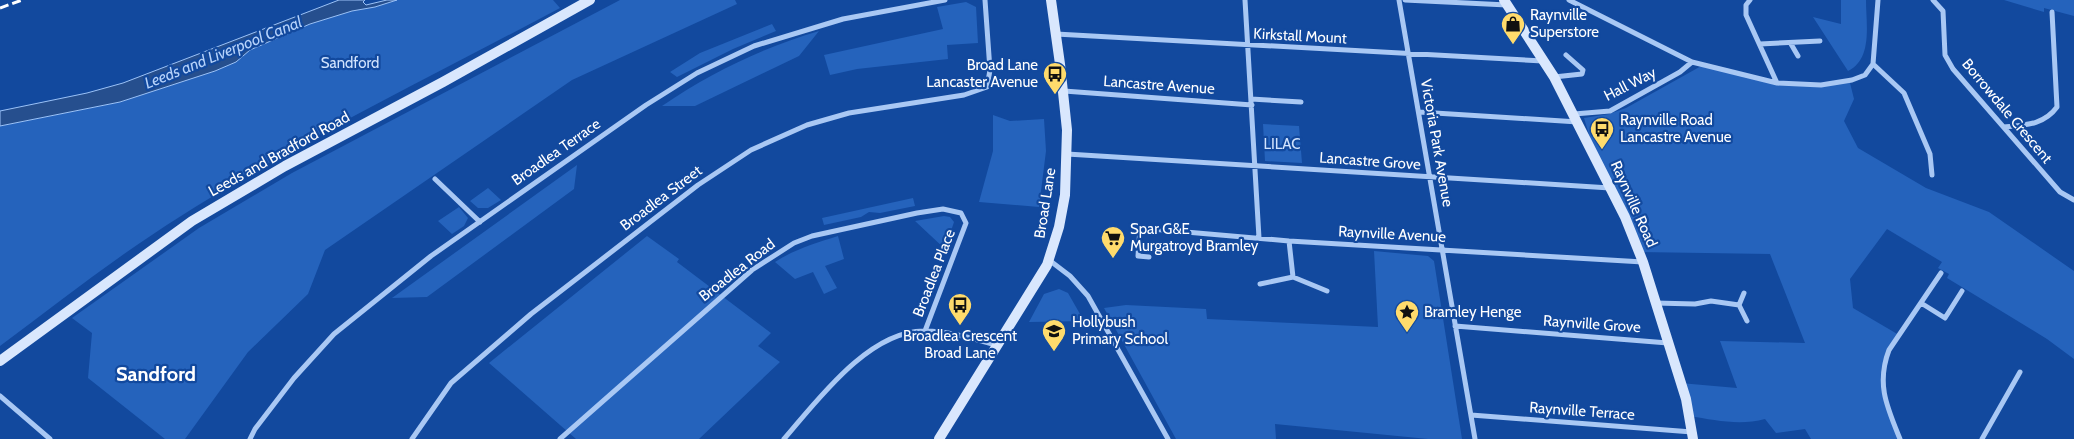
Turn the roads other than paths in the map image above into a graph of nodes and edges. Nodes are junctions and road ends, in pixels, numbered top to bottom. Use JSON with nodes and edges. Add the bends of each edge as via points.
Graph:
{"nodes":[{"id":1,"x":590,"y":0,"type":"edge"},
{"id":2,"x":945,"y":0,"type":"edge"},
{"id":3,"x":985,"y":0,"type":"edge"},
{"id":4,"x":1051,"y":0,"type":"edge"},
{"id":5,"x":1245,"y":0,"type":"edge"},
{"id":6,"x":1399,"y":0,"type":"edge"},
{"id":7,"x":1405,"y":0,"type":"edge"},
{"id":8,"x":1569,"y":0,"type":"edge"},
{"id":9,"x":1750,"y":0,"type":"edge"},
{"id":10,"x":1878,"y":0,"type":"edge"},
{"id":11,"x":1932,"y":0,"type":"edge"},
{"id":12,"x":1506,"y":2,"type":"edge"},
{"id":13,"x":2052,"y":12,"type":"dead end"},
{"id":14,"x":1056,"y":34,"type":"junction"},
{"id":15,"x":1820,"y":41,"type":"dead end"},
{"id":16,"x":1760,"y":44,"type":"junction"},
{"id":17,"x":1791,"y":44,"type":"junction"},
{"id":18,"x":1248,"y":46,"type":"junction"},
{"id":19,"x":1408,"y":54,"type":"junction"},
{"id":20,"x":1566,"y":55,"type":"dead end"},
{"id":21,"x":1798,"y":56,"type":"dead end"},
{"id":22,"x":1544,"y":61,"type":"junction"},
{"id":23,"x":1692,"y":62,"type":"junction"},
{"id":24,"x":1873,"y":64,"type":"junction"},
{"id":25,"x":1554,"y":77,"type":"junction"},
{"id":26,"x":1777,"y":83,"type":"junction"},
{"id":27,"x":1064,"y":91,"type":"junction"},
{"id":28,"x":1252,"y":102,"type":"junction"},
{"id":29,"x":1301,"y":102,"type":"dead end"},
{"id":30,"x":1419,"y":112,"type":"junction"},
{"id":31,"x":1576,"y":118,"type":"junction"},
{"id":32,"x":2004,"y":127,"type":"junction"},
{"id":33,"x":1067,"y":154,"type":"junction"},
{"id":34,"x":1256,"y":167,"type":"junction"},
{"id":35,"x":1932,"y":175,"type":"dead end"},
{"id":36,"x":1429,"y":178,"type":"junction"},
{"id":37,"x":435,"y":179,"type":"dead end"},
{"id":38,"x":1611,"y":188,"type":"junction"},
{"id":39,"x":2074,"y":200,"type":"edge"},
{"id":40,"x":480,"y":222,"type":"junction"},
{"id":41,"x":966,"y":223,"type":"joint"},
{"id":42,"x":1259,"y":238,"type":"junction"},
{"id":43,"x":1289,"y":241,"type":"junction"},
{"id":44,"x":1442,"y":249,"type":"junction"},
{"id":45,"x":1149,"y":257,"type":"dead end"},
{"id":46,"x":1049,"y":260,"type":"junction"},
{"id":47,"x":1643,"y":262,"type":"junction"},
{"id":48,"x":1941,"y":273,"type":"dead end"},
{"id":49,"x":1293,"y":277,"type":"junction"},
{"id":50,"x":1260,"y":284,"type":"dead end"},
{"id":51,"x":1962,"y":291,"type":"dead end"},
{"id":52,"x":1327,"y":292,"type":"dead end"},
{"id":53,"x":1744,"y":293,"type":"dead end"},
{"id":54,"x":1655,"y":303,"type":"junction"},
{"id":55,"x":1921,"y":303,"type":"junction"},
{"id":56,"x":1739,"y":305,"type":"junction"},
{"id":57,"x":1747,"y":321,"type":"dead end"},
{"id":58,"x":1454,"y":326,"type":"junction"},
{"id":59,"x":925,"y":331,"type":"junction"},
{"id":60,"x":1668,"y":343,"type":"junction"},
{"id":61,"x":996,"y":345,"type":"junction"},
{"id":62,"x":0,"y":361,"type":"edge"},
{"id":63,"x":2020,"y":372,"type":"dead end"},
{"id":64,"x":0,"y":396,"type":"edge"},
{"id":65,"x":1471,"y":415,"type":"junction"},
{"id":66,"x":1693,"y":435,"type":"edge"},
{"id":67,"x":50,"y":439,"type":"edge"},
{"id":68,"x":250,"y":439,"type":"edge"},
{"id":69,"x":412,"y":439,"type":"edge"},
{"id":70,"x":560,"y":439,"type":"edge"},
{"id":71,"x":784,"y":439,"type":"edge"},
{"id":72,"x":939,"y":439,"type":"edge"},
{"id":73,"x":1168,"y":439,"type":"edge"},
{"id":74,"x":1475,"y":439,"type":"edge"},
{"id":75,"x":1900,"y":439,"type":"edge"},
{"id":76,"x":1982,"y":439,"type":"edge"}],
"edges":[{"from":1,"to":62,"type":"street","name":"Leeds and Bradford Road","via":[[285,166],[192,221]]},
{"from":2,"to":40,"type":"street","name":"Broadlea Terrace","via":[[844,19],[794,33],[754,46],[696,73]]},
{"from":3,"to":69,"type":"street","name":"Broadlea Street","via":[[990,70],[987,87],[964,95],[850,113],[807,125],[751,150],[698,185],[531,314],[452,383]]},
{"from":4,"to":14,"type":"street","name":"Broad Lane"},
{"from":5,"to":18,"type":"street"},
{"from":6,"to":19,"type":"street","name":"Victoria Park Avenue"},
{"from":7,"to":12,"type":"street"},
{"from":8,"to":23,"type":"street"},
{"from":9,"to":16,"type":"street","via":[[1746,5],[1746,15]]},
{"from":10,"to":24,"type":"street"},
{"from":11,"to":32,"type":"street","name":"Borrowdale Crescent","via":[[1944,11],[1945,55],[1953,69]]},
{"from":12,"to":22,"type":"street","name":"Raynville Road"},
{"from":13,"to":32,"type":"street","via":[[2057,107],[2052,117],[2039,123]]},
{"from":14,"to":18,"type":"street","name":"Kirkstall Mount"},
{"from":14,"to":27,"type":"street","name":"Broad Lane"},
{"from":15,"to":17,"type":"street"},
{"from":16,"to":17,"type":"street"},
{"from":16,"to":26,"type":"street"},
{"from":17,"to":21,"type":"street"},
{"from":18,"to":19,"type":"street","name":"Kirkstall Mount"},
{"from":18,"to":28,"type":"street"},
{"from":19,"to":22,"type":"street","name":"Kirkstall Mount"},
{"from":19,"to":30,"type":"street","name":"Victoria Park Avenue"},
{"from":20,"to":25,"type":"street","via":[[1580,65],[1582,74]]},
{"from":22,"to":25,"type":"street","name":"Raynville Road"},
{"from":23,"to":26,"type":"street"},
{"from":23,"to":31,"type":"street","name":"Hall Way","via":[[1610,111]]},
{"from":24,"to":26,"type":"street","via":[[1865,75],[1852,80],[1822,85]]},
{"from":24,"to":35,"type":"street","via":[[1904,92],[1930,154]]},
{"from":25,"to":31,"type":"street","name":"Raynville Road"},
{"from":27,"to":28,"type":"street","name":"Lancastre Avenue"},
{"from":27,"to":33,"type":"street","name":"Broad Lane"},
{"from":28,"to":29,"type":"street","name":"Lancastre Avenue"},
{"from":28,"to":34,"type":"street"},
{"from":30,"to":31,"type":"street"},
{"from":30,"to":36,"type":"street","name":"Victoria Park Avenue"},
{"from":31,"to":38,"type":"street","name":"Raynville Road"},
{"from":32,"to":39,"type":"street","name":"Borrowdale Crescent","via":[[2060,192]]},
{"from":33,"to":34,"type":"street","name":"Lancastre Grove"},
{"from":33,"to":46,"type":"street","name":"Broad Lane","via":[[1060,224]]},
{"from":34,"to":36,"type":"street","name":"Lancastre Grove"},
{"from":34,"to":42,"type":"street"},
{"from":36,"to":38,"type":"street","name":"Lancastre Grove"},
{"from":36,"to":44,"type":"street","name":"Victoria Park Avenue"},
{"from":37,"to":40,"type":"street"},
{"from":38,"to":47,"type":"street","name":"Raynville Road"},
{"from":40,"to":68,"type":"street","name":"Broadlea Terrace","via":[[431,256],[334,334],[294,378]]},
{"from":41,"to":59,"type":"street","name":"Broadlea Place"},
{"from":41,"to":70,"type":"street","name":"Broadlea Road","via":[[961,213],[943,209],[794,242],[752,270]]},
{"from":42,"to":43,"type":"street","name":"Raynville Avenue"},
{"from":42,"to":45,"type":"street","name":"Raynville Avenue","via":[[1140,228],[1138,256]]},
{"from":43,"to":44,"type":"street","name":"Raynville Avenue"},
{"from":43,"to":49,"type":"street"},
{"from":44,"to":47,"type":"street","name":"Raynville Avenue"},
{"from":44,"to":58,"type":"street","name":"Victoria Park Avenue"},
{"from":46,"to":61,"type":"street","name":"Broad Lane"},
{"from":46,"to":73,"type":"street","via":[[1076,280],[1088,296]]},
{"from":47,"to":54,"type":"street","name":"Raynville Road"},
{"from":48,"to":55,"type":"street"},
{"from":49,"to":50,"type":"street"},
{"from":49,"to":52,"type":"street"},
{"from":51,"to":55,"type":"street","via":[[1945,318]]},
{"from":53,"to":56,"type":"street"},
{"from":54,"to":56,"type":"street","via":[[1711,301]]},
{"from":54,"to":60,"type":"street","name":"Raynville Road"},
{"from":55,"to":75,"type":"street","via":[[1883,362],[1884,399]]},
{"from":56,"to":57,"type":"street"},
{"from":58,"to":60,"type":"street","name":"Raynville Grove"},
{"from":58,"to":65,"type":"street","name":"Victoria Park Avenue"},
{"from":59,"to":61,"type":"street"},
{"from":59,"to":71,"type":"street","via":[[892,339],[857,360]]},
{"from":60,"to":66,"type":"street","name":"Raynville Road","via":[[1686,399]]},
{"from":61,"to":72,"type":"street","name":"Broad Lane"},
{"from":63,"to":76,"type":"street"},
{"from":64,"to":67,"type":"street"},
{"from":65,"to":66,"type":"street","name":"Raynville Terrace"},
{"from":65,"to":74,"type":"street","name":"Victoria Park Avenue"}]}
